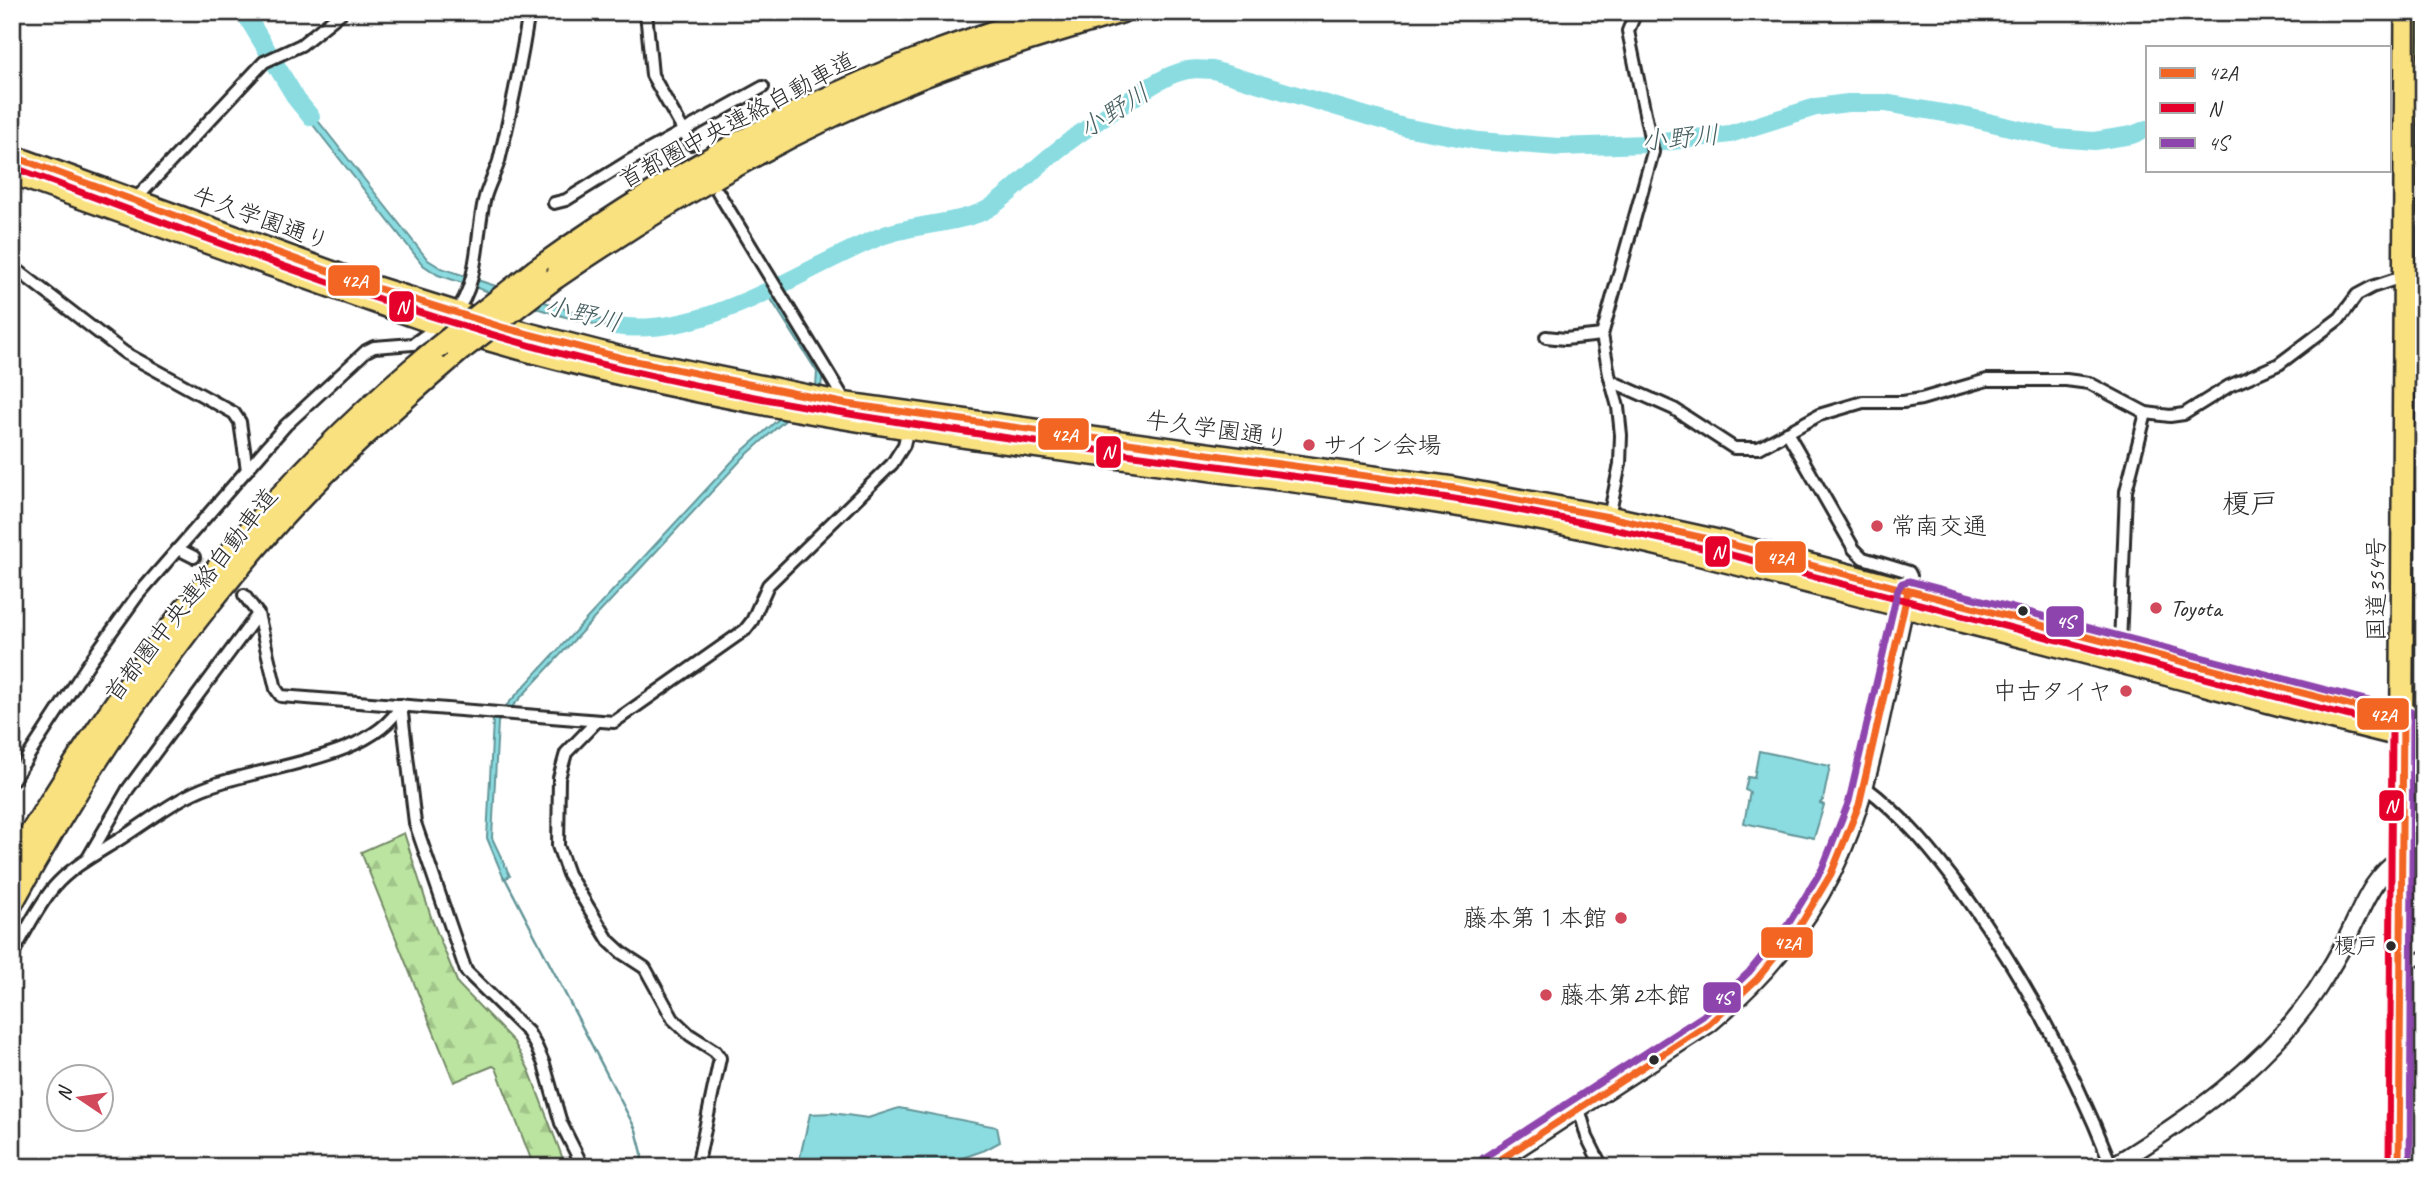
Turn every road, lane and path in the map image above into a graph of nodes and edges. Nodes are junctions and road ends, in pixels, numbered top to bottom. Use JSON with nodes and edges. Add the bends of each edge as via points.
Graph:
{"nodes":[{"id":1,"x":342,"y":12,"type":"edge"},
{"id":2,"x":529,"y":12,"type":"edge"},
{"id":3,"x":646,"y":12,"type":"edge"},
{"id":4,"x":1054,"y":12,"type":"edge"},
{"id":5,"x":1121,"y":12,"type":"edge"},
{"id":6,"x":1636,"y":12,"type":"edge"},
{"id":7,"x":2406,"y":12,"type":"edge"},
{"id":8,"x":763,"y":87,"type":"dead end"},
{"id":9,"x":683,"y":131,"type":"junction"},
{"id":10,"x":691,"y":144,"type":"dead end"},
{"id":11,"x":12,"y":156,"type":"edge"},
{"id":12,"x":12,"y":173,"type":"edge"},
{"id":13,"x":718,"y":192,"type":"dead end"},
{"id":14,"x":2415,"y":196,"type":"edge"},
{"id":15,"x":554,"y":202,"type":"dead end"},
{"id":16,"x":128,"y":207,"type":"junction"},
{"id":17,"x":12,"y":266,"type":"edge"},
{"id":18,"x":546,"y":274,"type":"junction"},
{"id":19,"x":2405,"y":275,"type":"junction"},
{"id":20,"x":447,"y":319,"type":"junction"},
{"id":21,"x":1602,"y":335,"type":"junction"},
{"id":22,"x":1546,"y":337,"type":"dead end"},
{"id":23,"x":2414,"y":363,"type":"edge"},
{"id":24,"x":1611,"y":382,"type":"junction"},
{"id":25,"x":847,"y":404,"type":"junction"},
{"id":26,"x":2146,"y":413,"type":"junction"},
{"id":27,"x":909,"y":421,"type":"junction"},
{"id":28,"x":1787,"y":432,"type":"junction"},
{"id":29,"x":247,"y":470,"type":"junction"},
{"id":30,"x":1609,"y":517,"type":"junction"},
{"id":31,"x":178,"y":548,"type":"junction"},
{"id":32,"x":194,"y":557,"type":"tunnel mouth"},
{"id":33,"x":244,"y":595,"type":"tunnel mouth"},
{"id":34,"x":1907,"y":599,"type":"junction"},
{"id":35,"x":258,"y":614,"type":"junction"},
{"id":36,"x":2120,"y":645,"type":"junction"},
{"id":37,"x":2403,"y":658,"type":"junction"},
{"id":38,"x":2342,"y":703,"type":"junction"},
{"id":39,"x":401,"y":705,"type":"junction"},
{"id":40,"x":597,"y":721,"type":"junction"},
{"id":41,"x":2353,"y":723,"type":"junction"},
{"id":42,"x":2410,"y":724,"type":"edge"},
{"id":43,"x":2424,"y":725,"type":"edge"},
{"id":44,"x":2424,"y":741,"type":"edge"},
{"id":45,"x":2424,"y":756,"type":"edge"},
{"id":46,"x":12,"y":781,"type":"edge"},
{"id":47,"x":1864,"y":786,"type":"junction"},
{"id":48,"x":2402,"y":798,"type":"junction"},
{"id":49,"x":2401,"y":858,"type":"junction"},
{"id":50,"x":86,"y":861,"type":"junction"},
{"id":51,"x":12,"y":864,"type":"edge"},
{"id":52,"x":12,"y":903,"type":"edge"},
{"id":53,"x":12,"y":955,"type":"edge"},
{"id":54,"x":2424,"y":957,"type":"edge"},
{"id":55,"x":2400,"y":963,"type":"junction"},
{"id":56,"x":1579,"y":1108,"type":"junction"},
{"id":57,"x":1494,"y":1166,"type":"edge"},
{"id":58,"x":2112,"y":1166,"type":"edge"},
{"id":59,"x":583,"y":1167,"type":"edge"},
{"id":60,"x":697,"y":1167,"type":"edge"},
{"id":61,"x":1602,"y":1167,"type":"edge"},
{"id":62,"x":2399,"y":1167,"type":"edge"}],
"edges":[{"from":1,"to":16,"type":"street","via":[[301,45],[264,62]]},
{"from":2,"to":20,"type":"street","via":[[498,165],[484,198],[470,281],[463,303]]},
{"from":3,"to":9,"type":"street","via":[[652,75]]},
{"from":4,"to":18,"type":"highway","name":"首都圏中央連絡自動車道","via":[[917,60],[710,159],[629,206]]},
{"from":5,"to":18,"type":"highway","name":"首都圏中央連絡自動車道","via":[[975,57],[852,107],[779,142]]},
{"from":6,"to":21,"type":"street","via":[[1628,31],[1653,152]]},
{"from":7,"to":14,"type":"highway","name":"国道354号"},
{"from":8,"to":9,"type":"street"},
{"from":9,"to":10,"type":"street"},
{"from":9,"to":15,"type":"street","via":[[566,200]]},
{"from":11,"to":16,"type":"highway","name":"牛久学園通り"},
{"from":12,"to":16,"type":"highway","name":"牛久学園通り"},
{"from":13,"to":25,"type":"street"},
{"from":14,"to":19,"type":"highway","name":"国道354号"},
{"from":16,"to":20,"type":"highway","name":"牛久学園通り"},
{"from":17,"to":29,"type":"street","via":[[125,353],[234,413],[240,422]]},
{"from":18,"to":51,"type":"highway","name":"首都圏中央連絡自動車道","bridge":true,"via":[[436,349],[317,457],[163,635]]},
{"from":18,"to":52,"type":"highway","name":"首都圏中央連絡自動車道","bridge":true,"via":[[380,420],[280,520],[177,647],[116,734]]},
{"from":19,"to":23,"type":"highway","name":"国道354号"},
{"from":19,"to":26,"type":"street","via":[[2357,295],[2340,318],[2279,364],[2229,386],[2184,414]]},
{"from":20,"to":25,"type":"highway","name":"牛久学園通り"},
{"from":20,"to":27,"type":"highway","name":"牛久学園通り","via":[[554,358],[700,392]]},
{"from":20,"to":29,"type":"street","via":[[413,344],[366,351],[286,425]]},
{"from":21,"to":22,"type":"street"},
{"from":21,"to":24,"type":"street"},
{"from":23,"to":37,"type":"highway","name":"国道354号"},
{"from":24,"to":28,"type":"street","via":[[1674,409],[1734,448],[1759,448]]},
{"from":24,"to":30,"type":"street","via":[[1621,435]]},
{"from":25,"to":27,"type":"highway","name":"牛久学園通り"},
{"from":26,"to":28,"type":"street","via":[[2089,383],[2004,379],[1921,399],[1863,402],[1819,415]]},
{"from":26,"to":36,"type":"street","via":[[2126,491]]},
{"from":27,"to":30,"type":"highway","name":"牛久学園通り","via":[[1453,488]]},
{"from":27,"to":34,"type":"highway","name":"牛久学園通り","via":[[1523,517]]},
{"from":27,"to":40,"type":"street","via":[[899,456],[768,585],[745,630],[614,722]]},
{"from":28,"to":34,"type":"street","via":[[1854,549],[1863,558],[1912,576]]},
{"from":29,"to":31,"type":"street"},
{"from":30,"to":34,"type":"highway","name":"牛久学園通り","via":[[1718,541]]},
{"from":31,"to":32,"type":"street"},
{"from":31,"to":46,"type":"street","via":[[90,660]]},
{"from":33,"to":35,"type":"street"},
{"from":34,"to":36,"type":"highway","name":"牛久学園通り"},
{"from":34,"to":41,"type":"highway","name":"牛久学園通り"},
{"from":34,"to":47,"type":"street"},
{"from":35,"to":39,"type":"street","via":[[281,696]]},
{"from":35,"to":50,"type":"street","via":[[128,789]]},
{"from":36,"to":38,"type":"highway","name":"牛久学園通り"},
{"from":37,"to":38,"type":"highway","via":[[2394,686],[2384,698]]},
{"from":37,"to":42,"type":"highway","name":"国道354号"},
{"from":38,"to":42,"type":"highway","name":"牛久学園通り"},
{"from":39,"to":40,"type":"street"},
{"from":39,"to":50,"type":"street","via":[[380,732],[356,745],[209,786]]},
{"from":39,"to":59,"type":"street","via":[[415,823],[462,961],[466,971],[528,1032],[561,1123]]},
{"from":40,"to":60,"type":"street","via":[[572,744],[562,763],[558,846],[568,874],[609,942],[645,968],[673,1019],[720,1058]]},
{"from":41,"to":42,"type":"highway","name":"牛久学園通り"},
{"from":41,"to":48,"type":"highway","via":[[2388,746]]},
{"from":42,"to":43,"type":"highway","name":"牛久学園通り"},
{"from":42,"to":44,"type":"highway","name":"牛久学園通り"},
{"from":42,"to":48,"type":"highway","name":"国道354号"},
{"from":45,"to":48,"type":"highway","via":[[2416,762]]},
{"from":47,"to":56,"type":"street","via":[[1849,835],[1824,890],[1782,952],[1709,1024]]},
{"from":47,"to":58,"type":"street","via":[[1916,833],[1981,917],[2048,1027]]},
{"from":48,"to":49,"type":"highway","name":"国道354号"},
{"from":49,"to":55,"type":"highway","name":"国道354号"},
{"from":49,"to":58,"type":"street","via":[[2374,883],[2315,992],[2286,1028],[2198,1111]]},
{"from":50,"to":53,"type":"street","via":[[54,887]]},
{"from":54,"to":55,"type":"street"},
{"from":55,"to":62,"type":"highway","name":"国道354号"},
{"from":56,"to":57,"type":"street"},
{"from":56,"to":61,"type":"street"}]}
